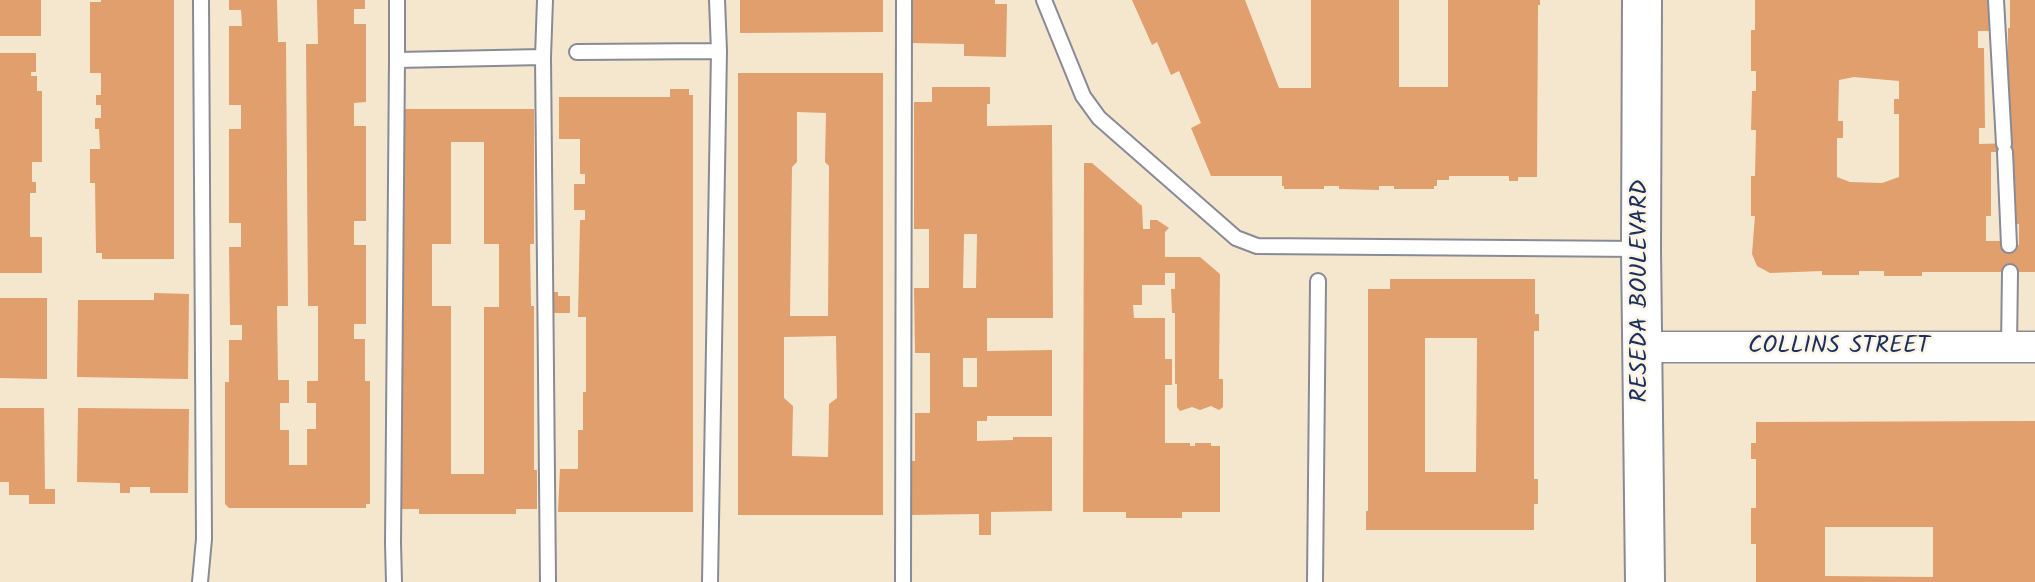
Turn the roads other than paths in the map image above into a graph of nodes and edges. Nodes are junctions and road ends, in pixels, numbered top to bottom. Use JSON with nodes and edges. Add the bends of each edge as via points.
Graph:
{"nodes":[{"id":1,"x":201,"y":0,"type":"edge"},
{"id":2,"x":397,"y":0,"type":"edge"},
{"id":3,"x":545,"y":0,"type":"edge"},
{"id":4,"x":717,"y":0,"type":"edge"},
{"id":5,"x":904,"y":0,"type":"edge"},
{"id":6,"x":1044,"y":0,"type":"edge"},
{"id":7,"x":1642,"y":0,"type":"edge"},
{"id":8,"x":1996,"y":0,"type":"edge"},
{"id":9,"x":719,"y":51,"type":"junction"},
{"id":10,"x":577,"y":52,"type":"dead end"},
{"id":11,"x":543,"y":57,"type":"junction"},
{"id":12,"x":397,"y":60,"type":"junction"},
{"id":13,"x":2009,"y":245,"type":"dead end"},
{"id":14,"x":1641,"y":249,"type":"junction"},
{"id":15,"x":2010,"y":272,"type":"dead end"},
{"id":16,"x":1318,"y":281,"type":"dead end"},
{"id":17,"x":1643,"y":347,"type":"junction"},
{"id":18,"x":2022,"y":347,"type":"edge"},
{"id":19,"x":200,"y":582,"type":"edge"},
{"id":20,"x":394,"y":582,"type":"edge"},
{"id":21,"x":548,"y":582,"type":"edge"},
{"id":22,"x":710,"y":582,"type":"edge"},
{"id":23,"x":903,"y":582,"type":"edge"},
{"id":24,"x":1315,"y":582,"type":"edge"},
{"id":25,"x":1645,"y":582,"type":"edge"}],
"edges":[{"from":1,"to":19,"type":"lane","via":[[204,539]]},
{"from":2,"to":12,"type":"lane"},
{"from":3,"to":11,"type":"lane"},
{"from":4,"to":9,"type":"lane"},
{"from":5,"to":23,"type":"lane"},
{"from":6,"to":14,"type":"lane","via":[[1083,96],[1099,118],[1236,238],[1257,246]]},
{"from":7,"to":14,"type":"main road","name":"RESEDA BOULEVARD"},
{"from":8,"to":13,"type":"lane"},
{"from":9,"to":10,"type":"lane"},
{"from":9,"to":22,"type":"lane"},
{"from":11,"to":12,"type":"lane"},
{"from":11,"to":21,"type":"lane"},
{"from":12,"to":20,"type":"lane"},
{"from":14,"to":17,"type":"main road","name":"RESEDA BOULEVARD"},
{"from":15,"to":18,"type":"lane"},
{"from":16,"to":24,"type":"lane"},
{"from":17,"to":18,"type":"street","name":"COLLINS STREET"},
{"from":17,"to":25,"type":"main road","name":"RESEDA BOULEVARD"}]}
